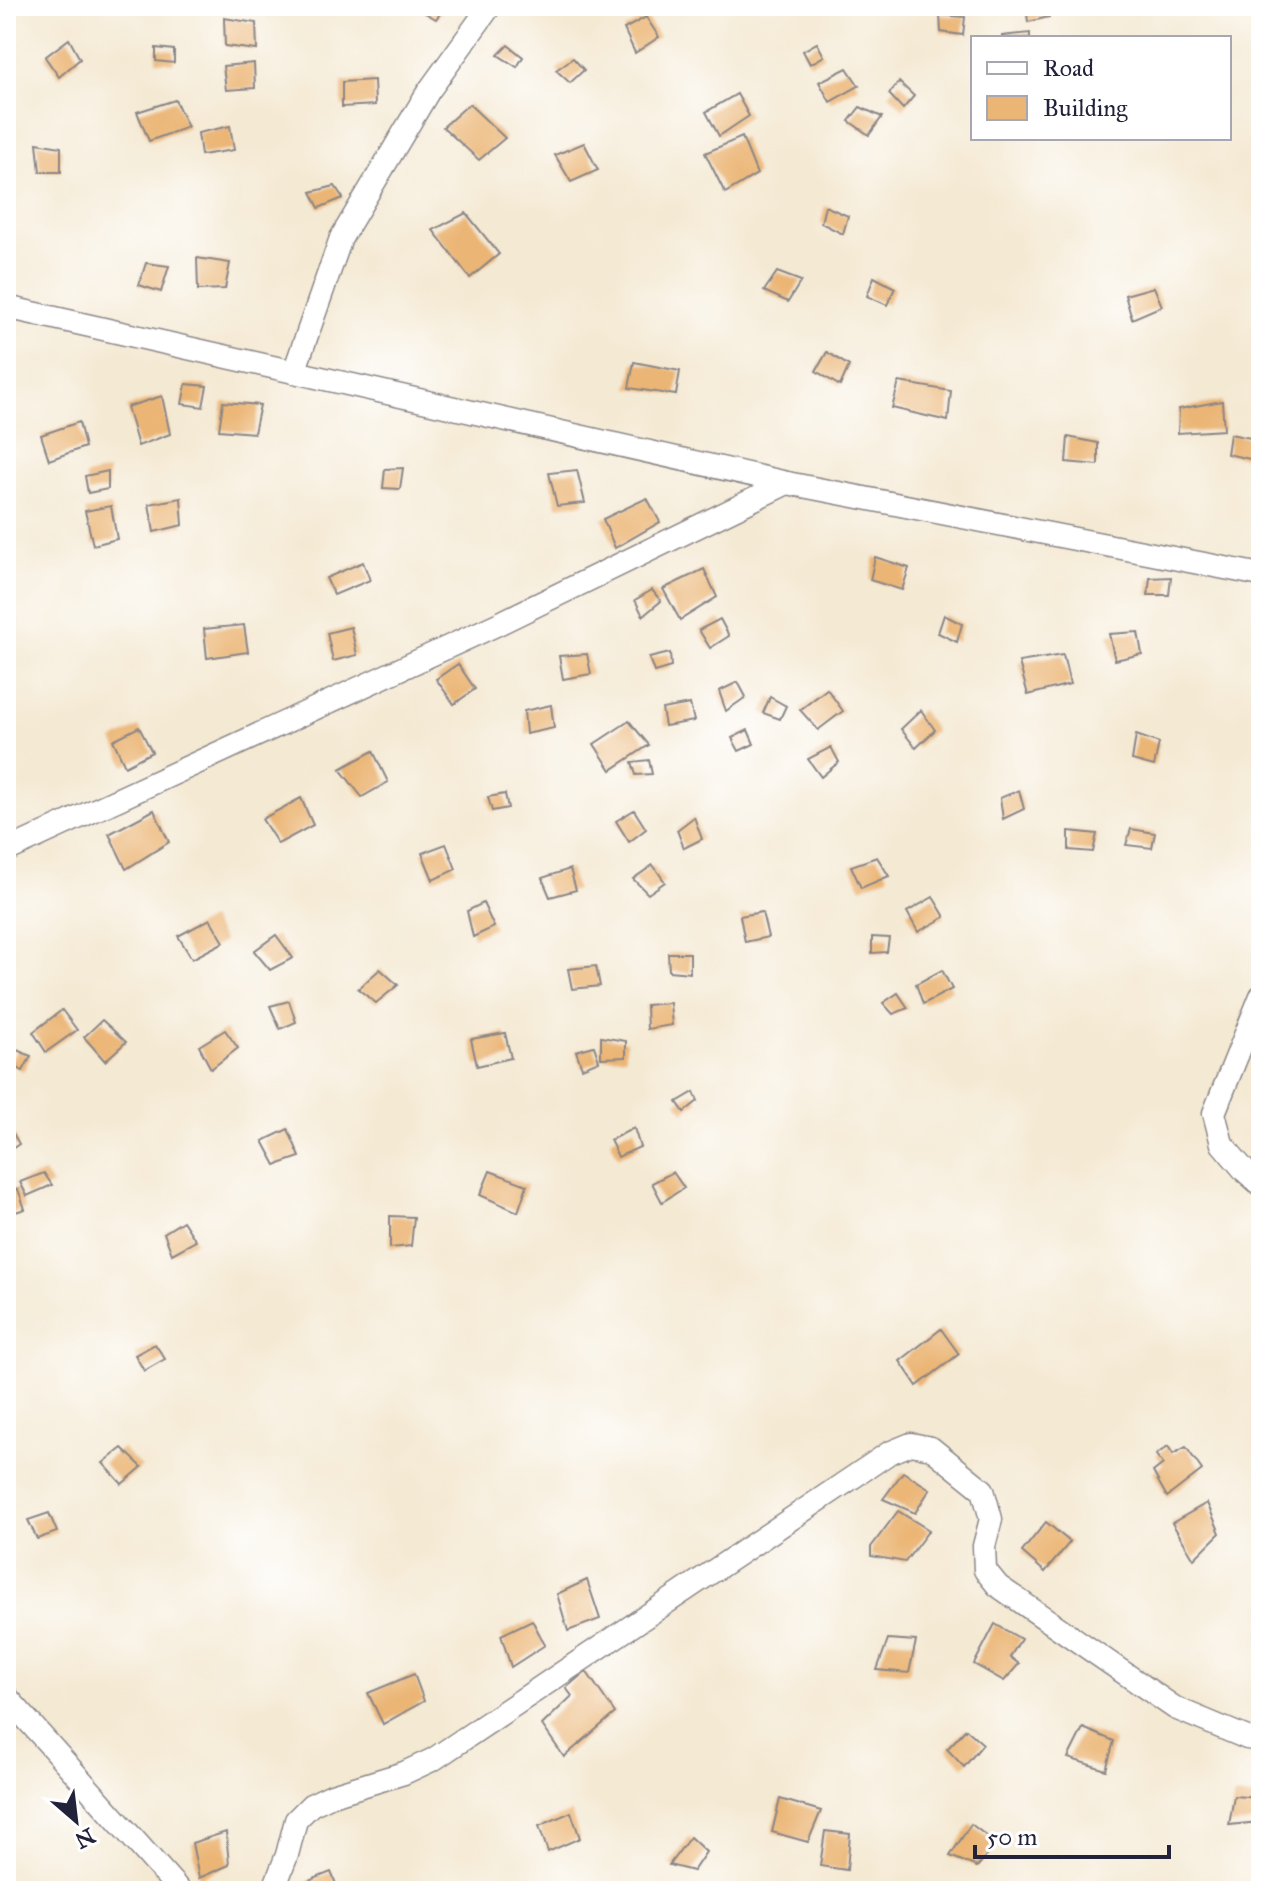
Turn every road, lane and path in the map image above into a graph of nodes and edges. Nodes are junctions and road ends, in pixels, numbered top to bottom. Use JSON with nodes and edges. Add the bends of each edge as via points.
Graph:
{"nodes":[{"id":1,"x":490,"y":6,"type":"edge"},
{"id":2,"x":6,"y":307,"type":"edge"},
{"id":3,"x":294,"y":372,"type":"junction"},
{"id":4,"x":787,"y":483,"type":"junction"},
{"id":5,"x":1261,"y":575,"type":"edge"},
{"id":6,"x":6,"y":851,"type":"edge"},
{"id":7,"x":1261,"y":996,"type":"edge"},
{"id":8,"x":1261,"y":1185,"type":"edge"},
{"id":9,"x":6,"y":1696,"type":"edge"},
{"id":10,"x":1261,"y":1740,"type":"edge"},
{"id":11,"x":180,"y":1891,"type":"edge"},
{"id":12,"x":273,"y":1891,"type":"edge"}],
"edges":[{"from":1,"to":3,"type":"street","via":[[428,92],[341,238]]},
{"from":2,"to":3,"type":"street"},
{"from":3,"to":4,"type":"street"},
{"from":4,"to":5,"type":"street"},
{"from":4,"to":6,"type":"street"},
{"from":7,"to":8,"type":"street","via":[[1214,1113],[1222,1144]]},
{"from":9,"to":11,"type":"street"},
{"from":10,"to":12,"type":"street","via":[[1175,1708],[998,1586],[985,1570],[991,1519],[983,1490],[931,1448],[911,1444],[889,1453],[434,1759],[311,1805],[296,1820]]}]}
